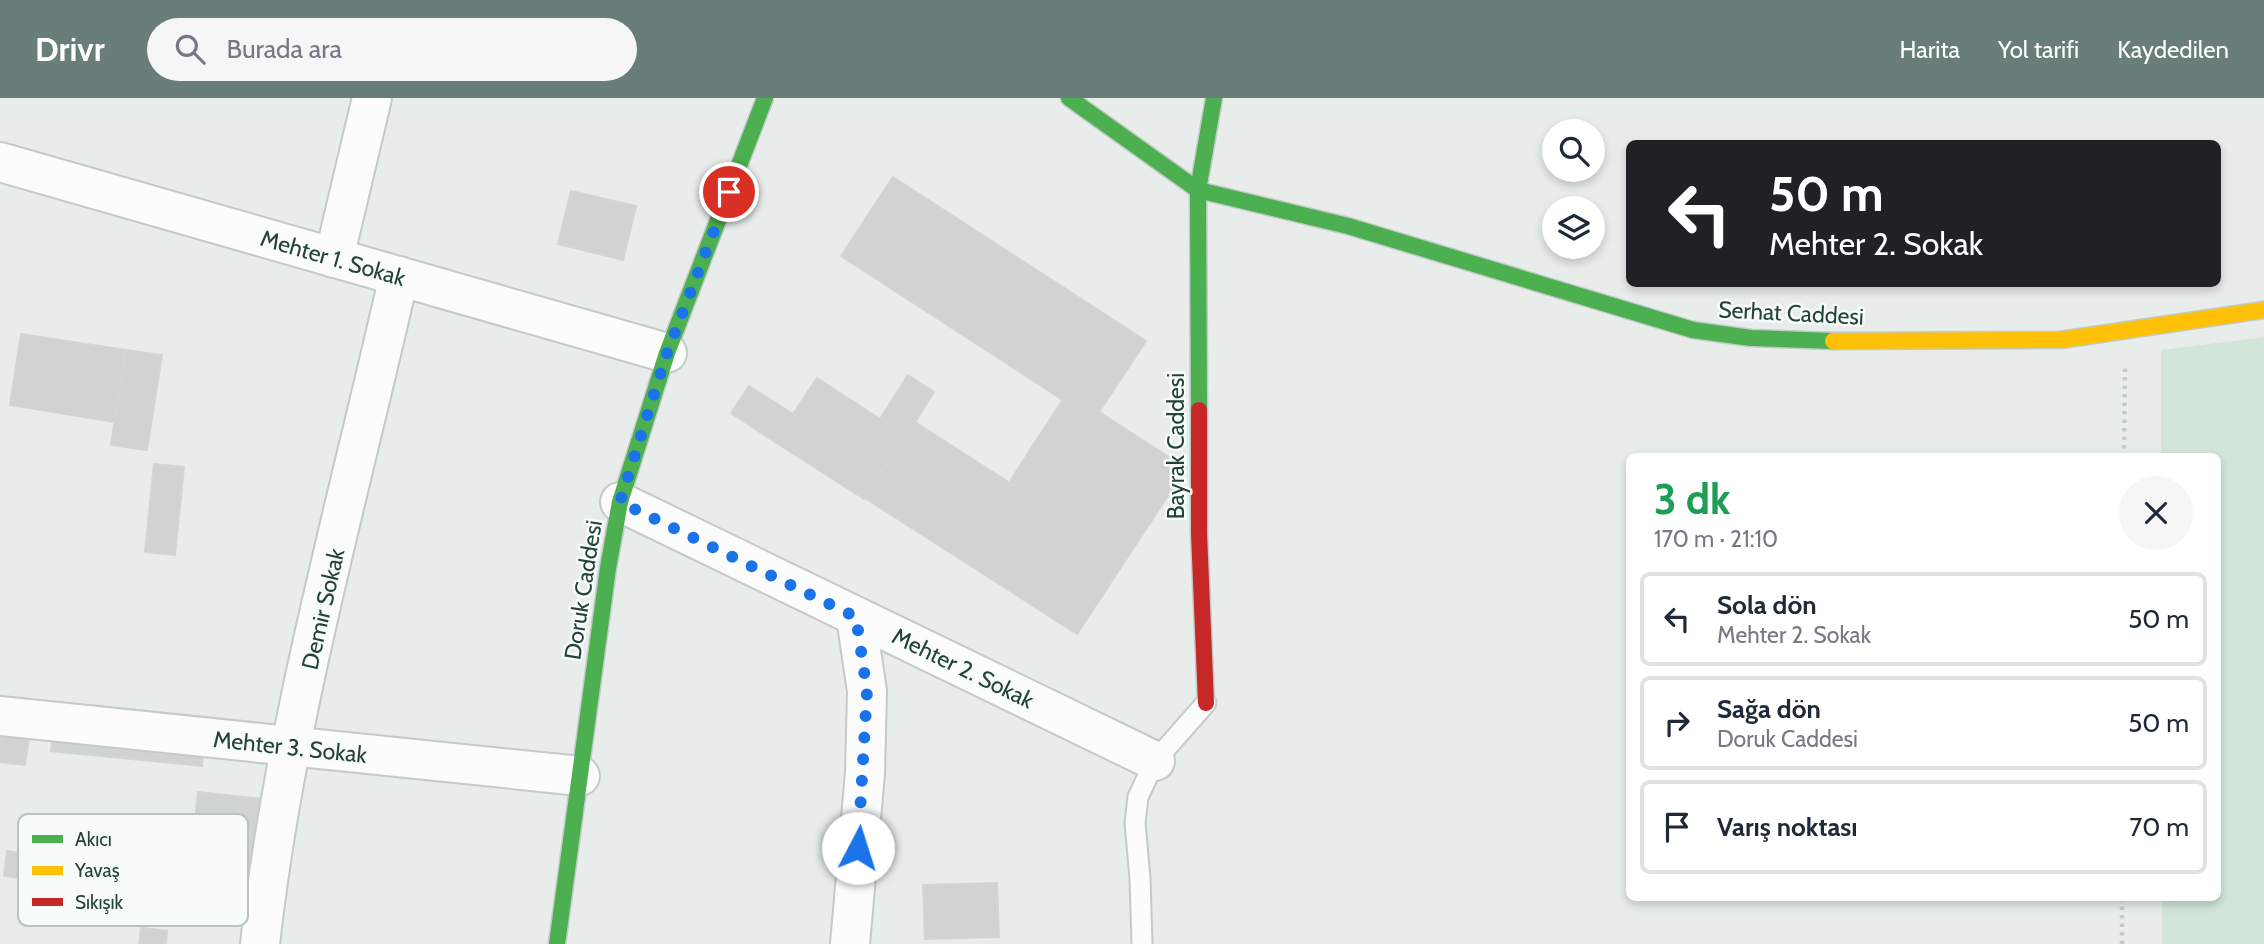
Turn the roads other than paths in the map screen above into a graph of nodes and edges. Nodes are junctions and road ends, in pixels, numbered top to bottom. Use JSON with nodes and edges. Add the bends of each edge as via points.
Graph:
{"nodes":[{"id":1,"x":372,"y":98,"type":"edge"},
{"id":2,"x":765,"y":98,"type":"edge"},
{"id":3,"x":1069,"y":98,"type":"edge"},
{"id":4,"x":1214,"y":98,"type":"edge"},
{"id":5,"x":0,"y":162,"type":"edge"},
{"id":6,"x":1198,"y":190,"type":"junction"},
{"id":7,"x":334,"y":258,"type":"junction"},
{"id":8,"x":399,"y":276,"type":"junction"},
{"id":9,"x":2264,"y":310,"type":"edge"},
{"id":10,"x":667,"y":353,"type":"junction"},
{"id":11,"x":620,"y":502,"type":"junction"},
{"id":12,"x":856,"y":617,"type":"junction"},
{"id":13,"x":1206,"y":703,"type":"joint"},
{"id":14,"x":0,"y":716,"type":"edge"},
{"id":15,"x":292,"y":747,"type":"junction"},
{"id":16,"x":1155,"y":761,"type":"junction"},
{"id":17,"x":580,"y":776,"type":"junction"},
{"id":18,"x":260,"y":944,"type":"edge"},
{"id":19,"x":557,"y":944,"type":"edge"},
{"id":20,"x":850,"y":944,"type":"edge"},
{"id":21,"x":1142,"y":944,"type":"edge"}],
"edges":[{"from":1,"to":7,"type":"street"},
{"from":2,"to":10,"type":"street","name":"Doruk Caddesi"},
{"from":3,"to":6,"type":"street","name":"Serhat Caddesi"},
{"from":4,"to":6,"type":"street","name":"Bayrak Caddesi"},
{"from":5,"to":7,"type":"street","name":"Mehter 1. Sokak"},
{"from":6,"to":9,"type":"street","name":"Serhat Caddesi","via":[[1348,226],[1693,330],[1751,338],[2060,340]]},
{"from":6,"to":13,"type":"street","name":"Bayrak Caddesi","via":[[1199,533]]},
{"from":7,"to":8,"type":"street","name":"Mehter 1. Sokak"},
{"from":8,"to":10,"type":"street","name":"Mehter 1. Sokak"},
{"from":8,"to":15,"type":"street","name":"Demir Sokak"},
{"from":10,"to":11,"type":"street","name":"Doruk Caddesi"},
{"from":11,"to":12,"type":"street","name":"Mehter 2. Sokak"},
{"from":11,"to":17,"type":"street","name":"Doruk Caddesi"},
{"from":12,"to":16,"type":"street","name":"Mehter 2. Sokak"},
{"from":12,"to":20,"type":"street","via":[[867,691],[865,773]]},
{"from":13,"to":16,"type":"lane"},
{"from":14,"to":15,"type":"street","name":"Mehter 3. Sokak"},
{"from":15,"to":17,"type":"street","name":"Mehter 3. Sokak"},
{"from":15,"to":18,"type":"street","name":"Demir Sokak"},
{"from":16,"to":21,"type":"lane","via":[[1138,797],[1135,823]]},
{"from":17,"to":19,"type":"street","name":"Doruk Caddesi"}]}
